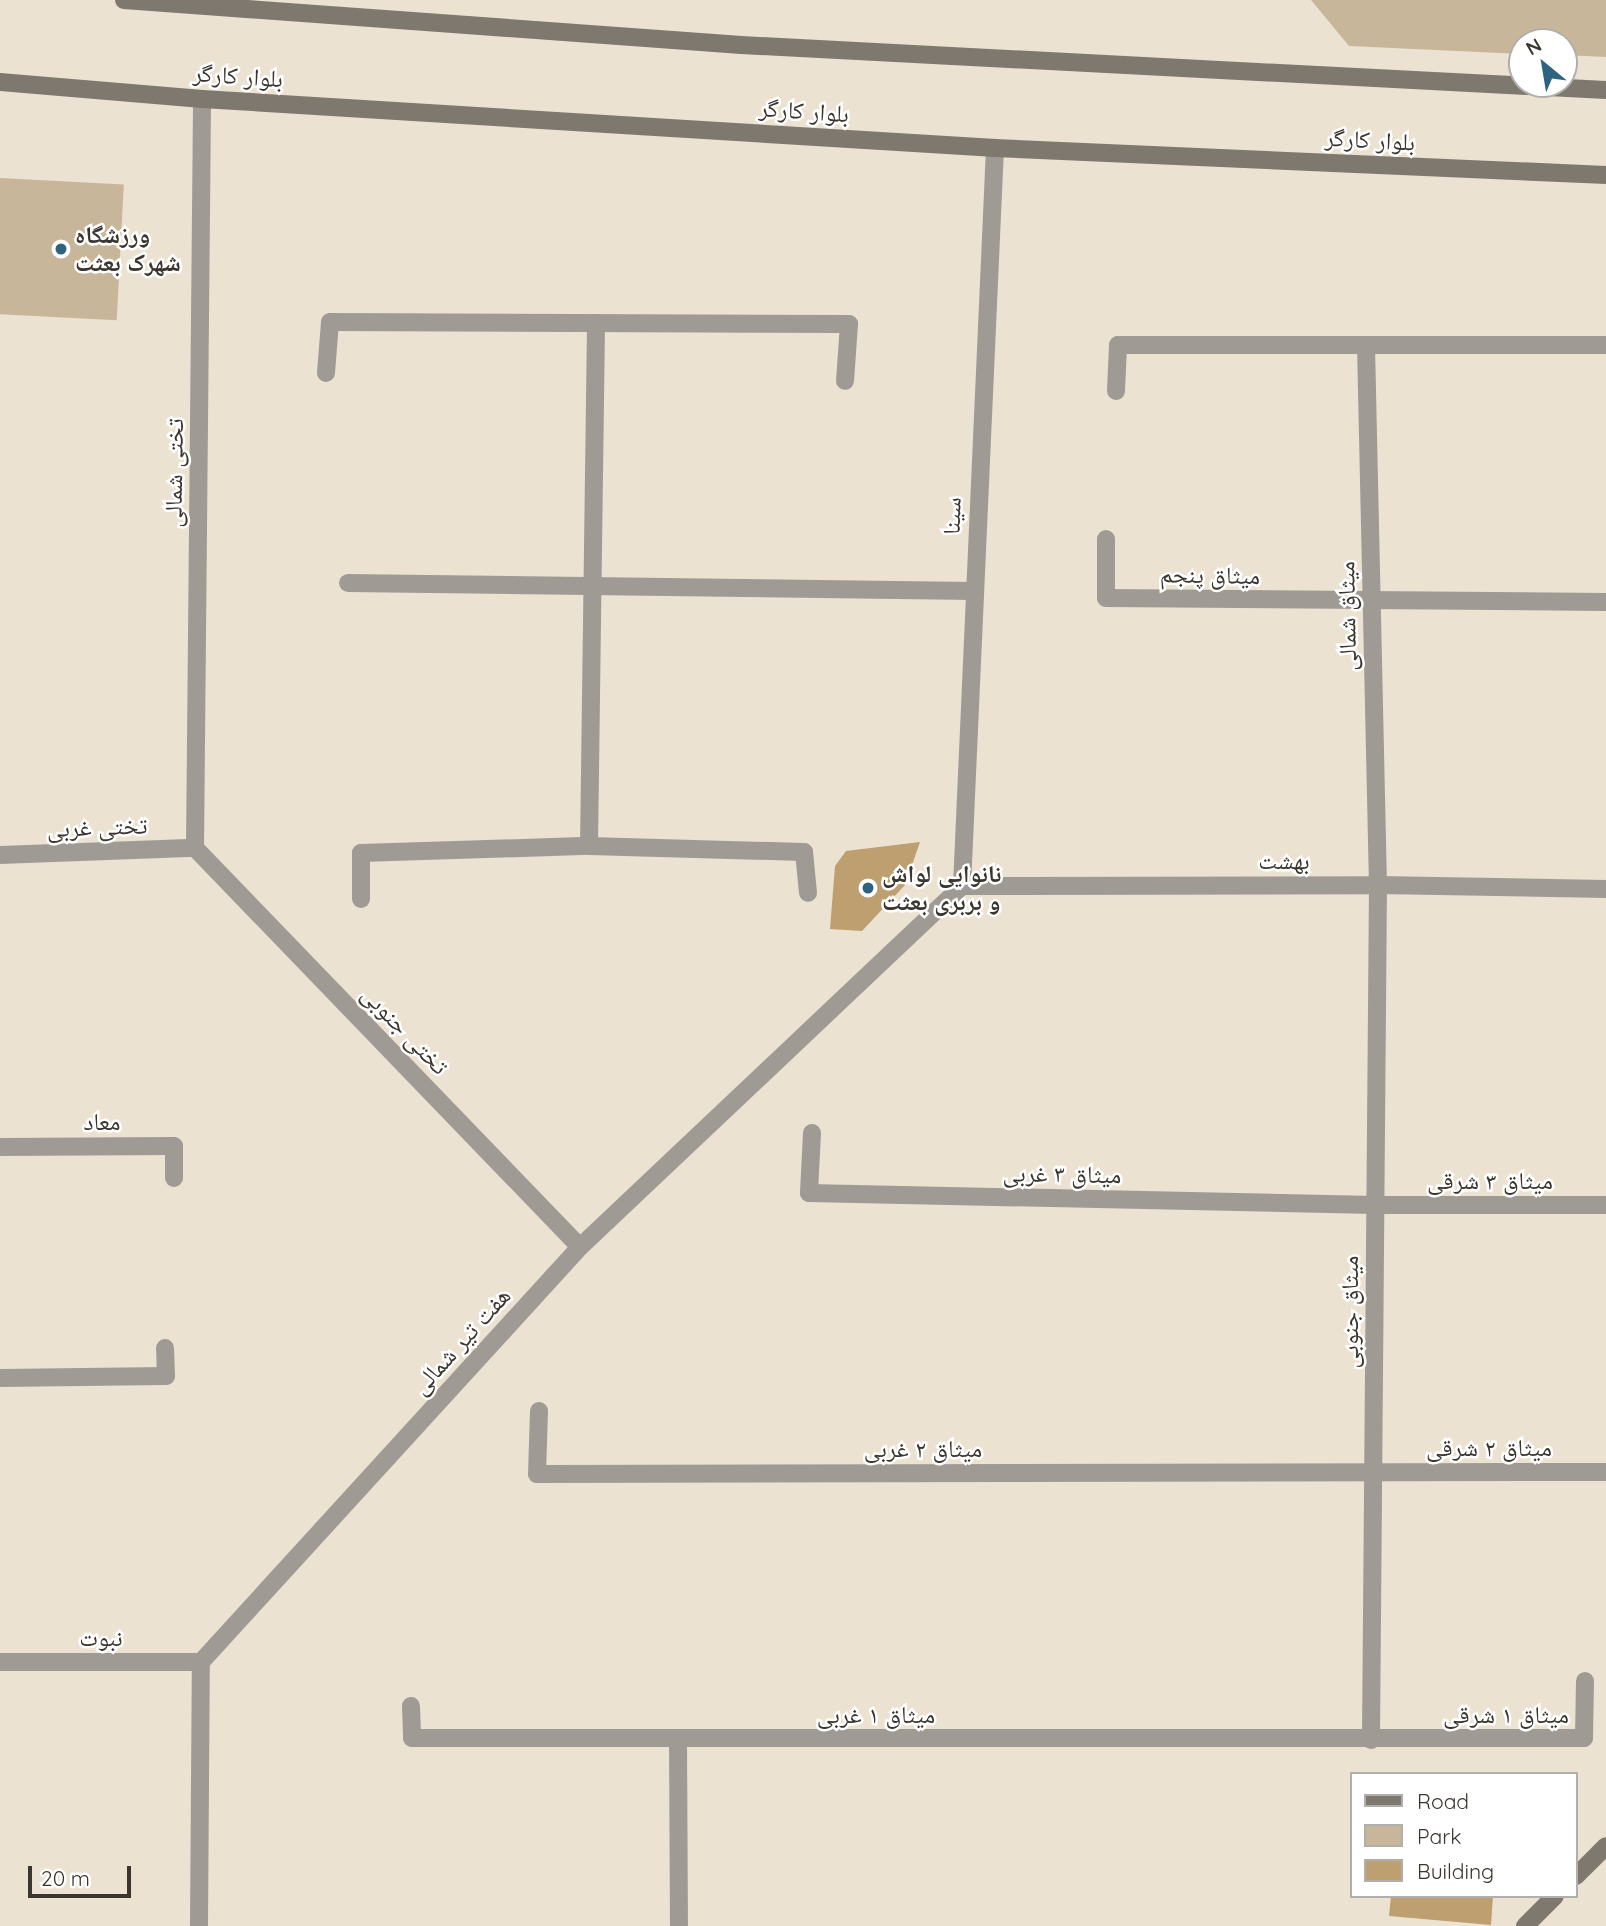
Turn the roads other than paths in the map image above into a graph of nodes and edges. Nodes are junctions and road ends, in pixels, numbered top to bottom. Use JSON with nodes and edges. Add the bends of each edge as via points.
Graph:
{"nodes":[{"id":1,"x":124,"y":0,"type":"edge"},
{"id":2,"x":0,"y":82,"type":"edge"},
{"id":3,"x":1606,"y":90,"type":"edge"},
{"id":4,"x":202,"y":99,"type":"junction"},
{"id":5,"x":995,"y":148,"type":"junction"},
{"id":6,"x":1606,"y":175,"type":"edge"},
{"id":7,"x":596,"y":323,"type":"junction"},
{"id":8,"x":1366,"y":345,"type":"junction"},
{"id":9,"x":1606,"y":345,"type":"edge"},
{"id":10,"x":326,"y":373,"type":"dead end"},
{"id":11,"x":845,"y":382,"type":"dead end"},
{"id":12,"x":1116,"y":391,"type":"dead end"},
{"id":13,"x":1106,"y":539,"type":"dead end"},
{"id":14,"x":348,"y":583,"type":"dead end"},
{"id":15,"x":593,"y":587,"type":"junction"},
{"id":16,"x":973,"y":591,"type":"junction"},
{"id":17,"x":1372,"y":601,"type":"junction"},
{"id":18,"x":1606,"y":602,"type":"edge"},
{"id":19,"x":589,"y":846,"type":"junction"},
{"id":20,"x":195,"y":848,"type":"junction"},
{"id":21,"x":0,"y":855,"type":"edge"},
{"id":22,"x":962,"y":886,"type":"junction"},
{"id":23,"x":1378,"y":886,"type":"junction"},
{"id":24,"x":1606,"y":889,"type":"edge"},
{"id":25,"x":808,"y":893,"type":"dead end"},
{"id":26,"x":361,"y":899,"type":"dead end"},
{"id":27,"x":812,"y":1133,"type":"dead end"},
{"id":28,"x":0,"y":1147,"type":"edge"},
{"id":29,"x":174,"y":1178,"type":"dead end"},
{"id":30,"x":1375,"y":1205,"type":"junction"},
{"id":31,"x":1606,"y":1205,"type":"edge"},
{"id":32,"x":580,"y":1247,"type":"junction"},
{"id":33,"x":165,"y":1348,"type":"dead end"},
{"id":34,"x":0,"y":1378,"type":"edge"},
{"id":35,"x":539,"y":1411,"type":"dead end"},
{"id":36,"x":1606,"y":1472,"type":"edge"},
{"id":37,"x":1373,"y":1473,"type":"junction"},
{"id":38,"x":0,"y":1662,"type":"edge"},
{"id":39,"x":201,"y":1662,"type":"junction"},
{"id":40,"x":1585,"y":1681,"type":"dead end"},
{"id":41,"x":411,"y":1706,"type":"dead end"},
{"id":42,"x":678,"y":1739,"type":"junction"},
{"id":43,"x":1371,"y":1740,"type":"junction"},
{"id":44,"x":1606,"y":1846,"type":"edge"},
{"id":45,"x":1578,"y":1873,"type":"edge"},
{"id":46,"x":1553,"y":1898,"type":"edge"},
{"id":47,"x":199,"y":1926,"type":"edge"},
{"id":48,"x":678,"y":1926,"type":"edge"},
{"id":49,"x":1525,"y":1926,"type":"edge"}],
"edges":[{"from":1,"to":3,"type":"main road","via":[[741,45]]},
{"from":2,"to":4,"type":"main road","name":"بلوار کارگر"},
{"from":4,"to":5,"type":"main road","name":"بلوار کارگر"},
{"from":4,"to":20,"type":"street","name":"تختی شمالی"},
{"from":5,"to":6,"type":"main road","name":"بلوار کارگر"},
{"from":5,"to":16,"type":"street","name":"سینا"},
{"from":7,"to":10,"type":"street","via":[[330,322]]},
{"from":7,"to":11,"type":"street","via":[[849,324]]},
{"from":7,"to":15,"type":"street"},
{"from":8,"to":9,"type":"street"},
{"from":8,"to":12,"type":"street","via":[[1118,345]]},
{"from":8,"to":17,"type":"street","name":"میثاق شمالی"},
{"from":13,"to":17,"type":"street","name":"میثاق پنجم","via":[[1106,598]]},
{"from":14,"to":15,"type":"street"},
{"from":15,"to":16,"type":"street"},
{"from":15,"to":19,"type":"street"},
{"from":16,"to":22,"type":"street","name":"سینا"},
{"from":17,"to":18,"type":"street"},
{"from":17,"to":23,"type":"street","name":"میثاق شمالی"},
{"from":19,"to":25,"type":"street","via":[[804,852]]},
{"from":19,"to":26,"type":"street","via":[[361,853]]},
{"from":20,"to":21,"type":"street","name":"تختی غربی"},
{"from":20,"to":32,"type":"street","name":"تختی جنوبی"},
{"from":22,"to":23,"type":"street","name":"بهشت"},
{"from":22,"to":32,"type":"street","name":"هفت تیر شمالی"},
{"from":23,"to":24,"type":"street","name":"بهشت"},
{"from":23,"to":30,"type":"street","name":"میثاق جنوبی"},
{"from":27,"to":30,"type":"street","name":"میثاق ۳ غربی","via":[[809,1193]]},
{"from":28,"to":29,"type":"street","name":"معاد","via":[[174,1146]]},
{"from":30,"to":31,"type":"street","name":"میثاق ۳ شرقی"},
{"from":30,"to":37,"type":"street","name":"میثاق جنوبی"},
{"from":32,"to":39,"type":"street","name":"هفت تیر شمالی"},
{"from":33,"to":34,"type":"street","via":[[166,1376]]},
{"from":35,"to":37,"type":"street","name":"میثاق ۲ غربی","via":[[537,1474]]},
{"from":36,"to":37,"type":"street","name":"میثاق ۲ شرقی"},
{"from":37,"to":43,"type":"street","name":"میثاق جنوبی"},
{"from":38,"to":39,"type":"street","name":"نبوت"},
{"from":39,"to":47,"type":"street"},
{"from":40,"to":43,"type":"street","name":"میثاق ۱ شرقی","via":[[1584,1738]]},
{"from":41,"to":42,"type":"street","name":"میثاق ۱ غربی","via":[[412,1738]]},
{"from":42,"to":43,"type":"street","name":"میثاق ۱ غربی"},
{"from":42,"to":48,"type":"street"},
{"from":44,"to":45,"type":"main road"},
{"from":46,"to":49,"type":"main road"}]}
